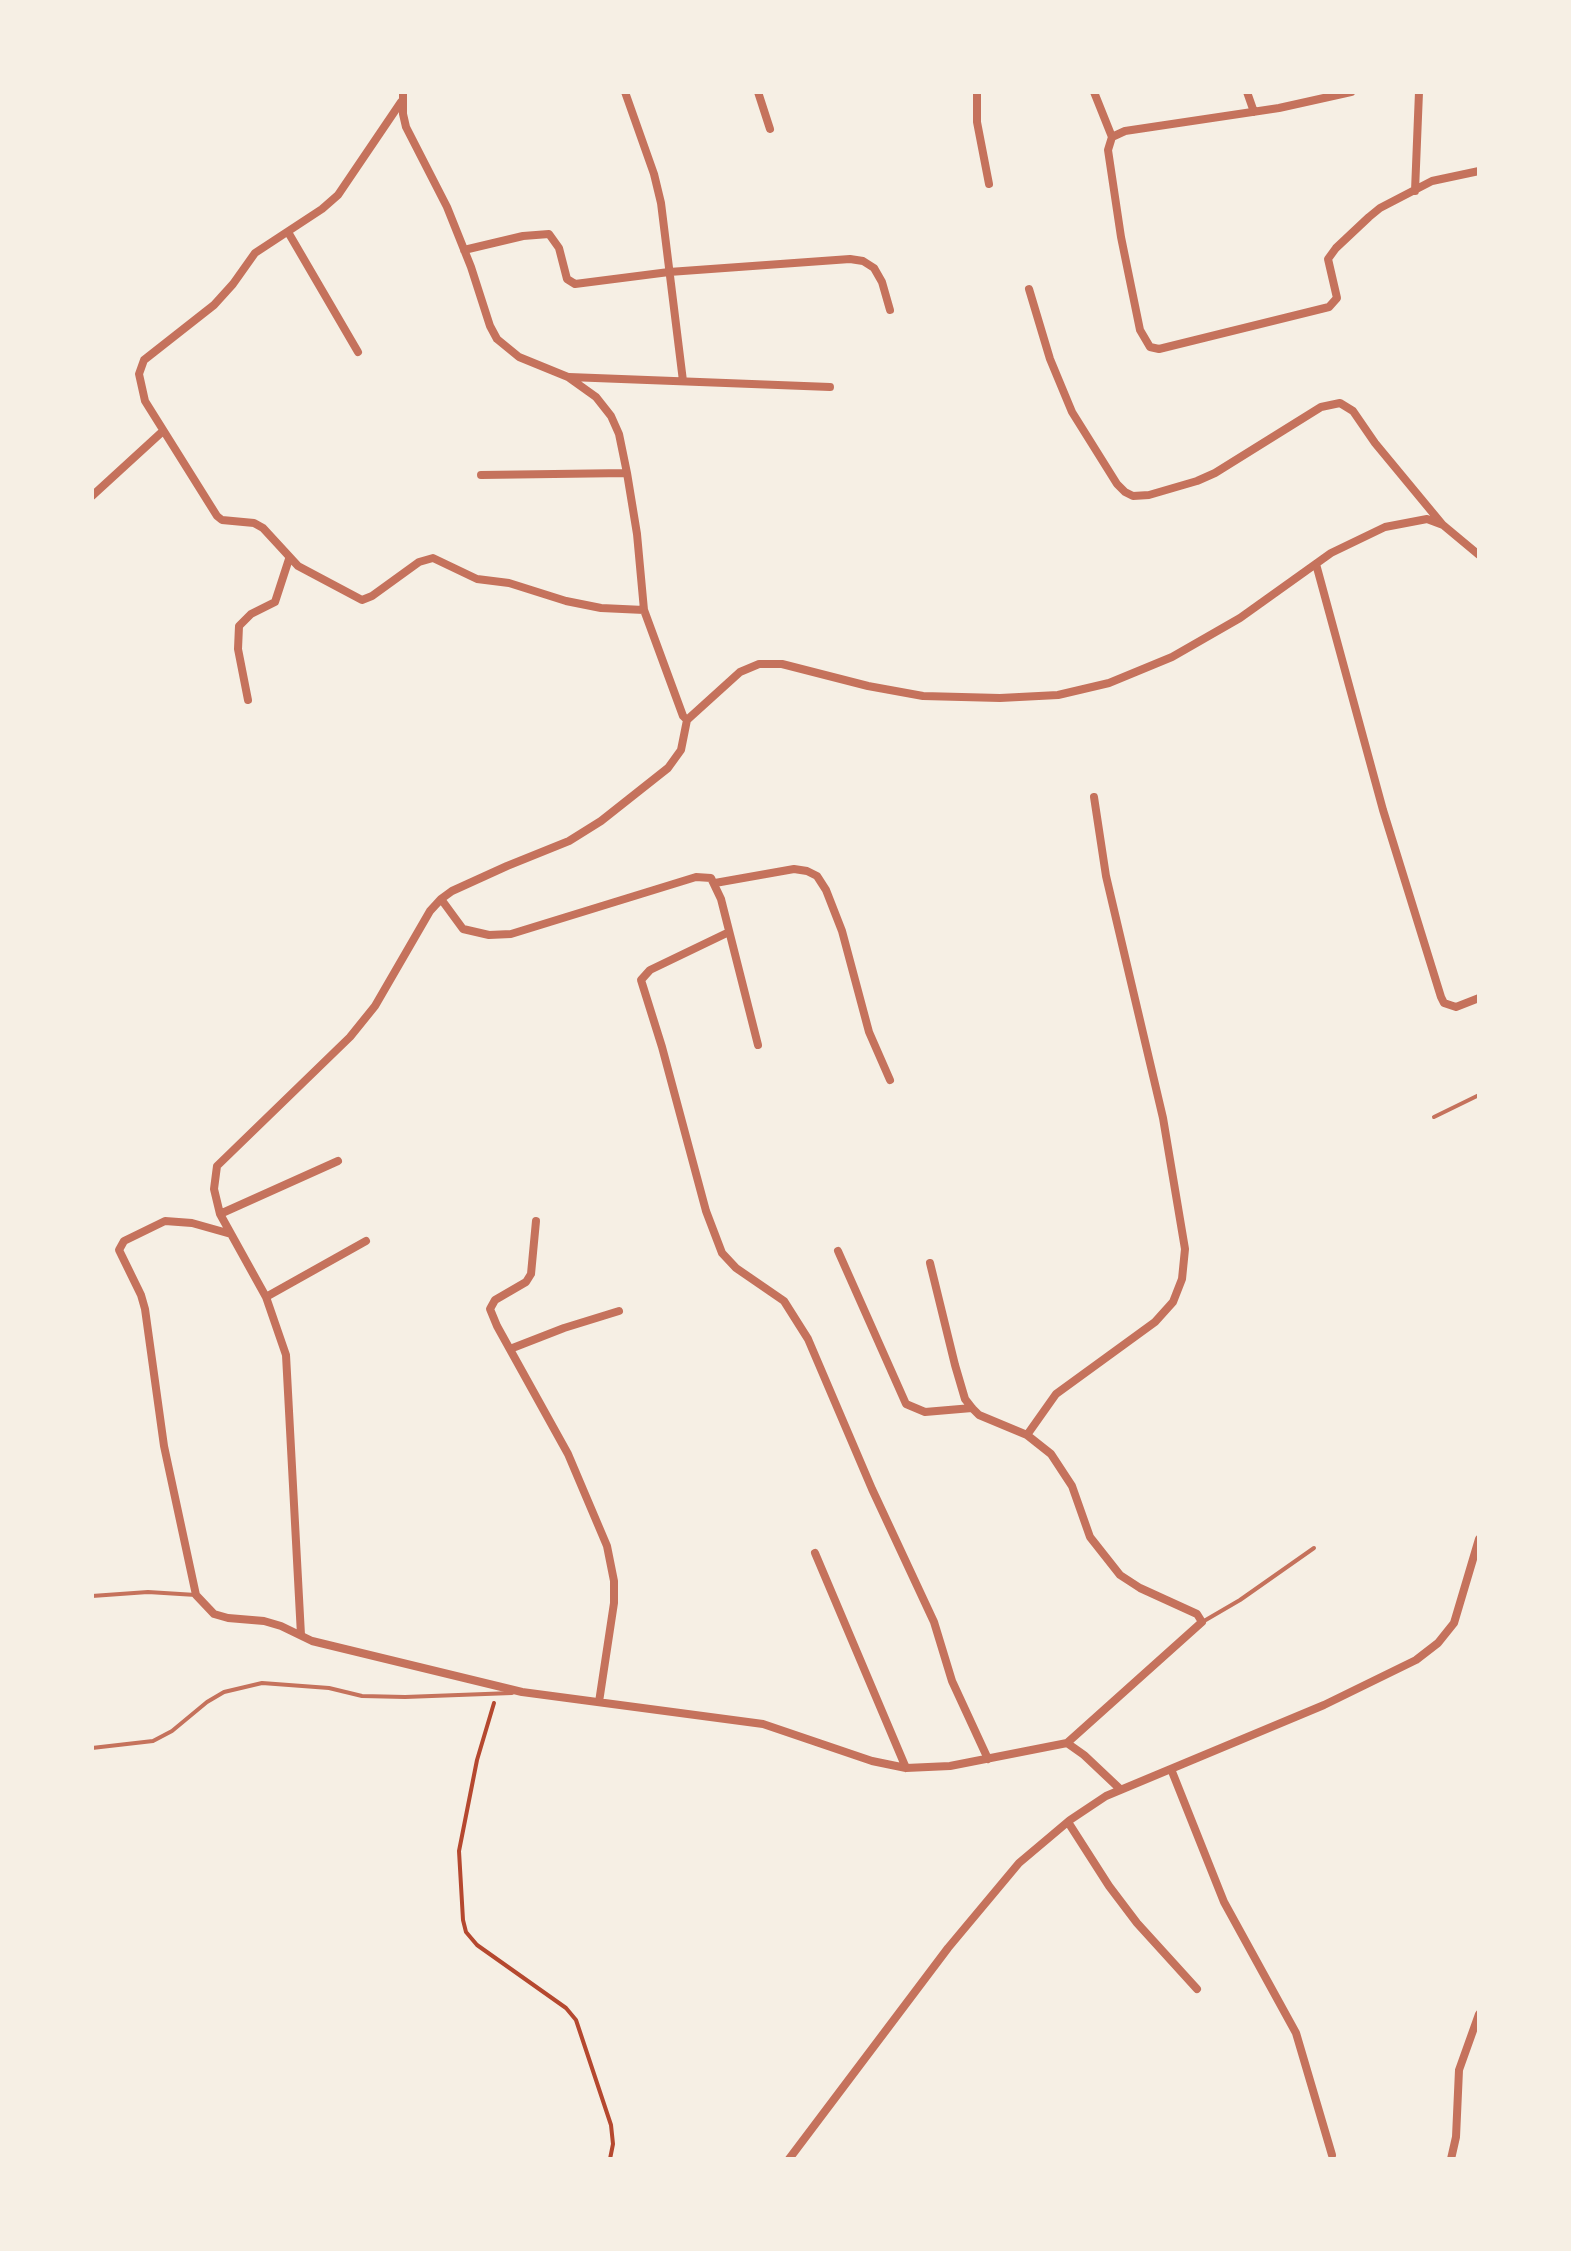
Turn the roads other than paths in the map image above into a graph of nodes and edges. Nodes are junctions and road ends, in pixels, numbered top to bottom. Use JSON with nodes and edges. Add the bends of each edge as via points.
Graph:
{"nodes":[{"id":1,"x":625,"y":92,"type":"edge"},
{"id":2,"x":758,"y":92,"type":"edge"},
{"id":3,"x":977,"y":92,"type":"edge"},
{"id":4,"x":1094,"y":92,"type":"edge"},
{"id":5,"x":1247,"y":92,"type":"edge"},
{"id":6,"x":1351,"y":92,"type":"edge"},
{"id":7,"x":1419,"y":92,"type":"edge"},
{"id":8,"x":403,"y":96,"type":"edge"},
{"id":9,"x":1254,"y":112,"type":"junction"},
{"id":10,"x":770,"y":129,"type":"dead end"},
{"id":11,"x":1112,"y":137,"type":"junction"},
{"id":12,"x":1479,"y":171,"type":"edge"},
{"id":13,"x":989,"y":184,"type":"dead end"},
{"id":14,"x":1415,"y":191,"type":"junction"},
{"id":15,"x":288,"y":232,"type":"junction"},
{"id":16,"x":464,"y":250,"type":"junction"},
{"id":17,"x":669,"y":272,"type":"junction"},
{"id":18,"x":1029,"y":289,"type":"dead end"},
{"id":19,"x":890,"y":310,"type":"dead end"},
{"id":20,"x":358,"y":352,"type":"dead end"},
{"id":21,"x":568,"y":377,"type":"junction"},
{"id":22,"x":683,"y":381,"type":"junction"},
{"id":23,"x":830,"y":387,"type":"dead end"},
{"id":24,"x":163,"y":431,"type":"junction"},
{"id":25,"x":627,"y":473,"type":"junction"},
{"id":26,"x":481,"y":475,"type":"dead end"},
{"id":27,"x":92,"y":496,"type":"edge"},
{"id":28,"x":1443,"y":525,"type":"junction"},
{"id":29,"x":1479,"y":555,"type":"edge"},
{"id":30,"x":289,"y":559,"type":"junction"},
{"id":31,"x":1316,"y":564,"type":"junction"},
{"id":32,"x":644,"y":610,"type":"junction"},
{"id":33,"x":248,"y":700,"type":"dead end"},
{"id":34,"x":687,"y":720,"type":"junction"},
{"id":35,"x":1094,"y":797,"type":"dead end"},
{"id":36,"x":715,"y":883,"type":"junction"},
{"id":37,"x":441,"y":899,"type":"junction"},
{"id":38,"x":729,"y":932,"type":"junction"},
{"id":39,"x":1479,"y":998,"type":"edge"},
{"id":40,"x":758,"y":1045,"type":"dead end"},
{"id":41,"x":890,"y":1080,"type":"dead end"},
{"id":42,"x":1479,"y":1095,"type":"edge"},
{"id":43,"x":1434,"y":1117,"type":"dead end"},
{"id":44,"x":338,"y":1161,"type":"dead end"},
{"id":45,"x":220,"y":1214,"type":"junction"},
{"id":46,"x":536,"y":1221,"type":"dead end"},
{"id":47,"x":231,"y":1234,"type":"junction"},
{"id":48,"x":366,"y":1241,"type":"dead end"},
{"id":49,"x":838,"y":1251,"type":"dead end"},
{"id":50,"x":930,"y":1263,"type":"dead end"},
{"id":51,"x":266,"y":1297,"type":"junction"},
{"id":52,"x":619,"y":1311,"type":"dead end"},
{"id":53,"x":510,"y":1349,"type":"junction"},
{"id":54,"x":972,"y":1408,"type":"junction"},
{"id":55,"x":1027,"y":1435,"type":"junction"},
{"id":56,"x":1478,"y":1544,"type":"edge"},
{"id":57,"x":1314,"y":1548,"type":"dead end"},
{"id":58,"x":815,"y":1553,"type":"dead end"},
{"id":59,"x":196,"y":1595,"type":"junction"},
{"id":60,"x":92,"y":1596,"type":"edge"},
{"id":61,"x":1202,"y":1622,"type":"junction"},
{"id":62,"x":301,"y":1635,"type":"junction"},
{"id":63,"x":522,"y":1692,"type":"junction"},
{"id":64,"x":599,"y":1702,"type":"junction"},
{"id":65,"x":1067,"y":1743,"type":"junction"},
{"id":66,"x":92,"y":1748,"type":"edge"},
{"id":67,"x":988,"y":1759,"type":"junction"},
{"id":68,"x":906,"y":1768,"type":"junction"},
{"id":69,"x":1171,"y":1769,"type":"junction"},
{"id":70,"x":1120,"y":1789,"type":"junction"},
{"id":71,"x":1068,"y":1822,"type":"junction"},
{"id":72,"x":1197,"y":1989,"type":"dead end"},
{"id":73,"x":1479,"y":2014,"type":"edge"},
{"id":74,"x":1332,"y":2155,"type":"dead end"},
{"id":75,"x":789,"y":2159,"type":"edge"},
{"id":76,"x":1451,"y":2159,"type":"edge"}],
"edges":[{"from":1,"to":17,"type":"street","via":[[654,174]]},
{"from":2,"to":10,"type":"street"},
{"from":3,"to":13,"type":"street"},
{"from":4,"to":11,"type":"street"},
{"from":5,"to":9,"type":"street"},
{"from":6,"to":9,"type":"street"},
{"from":7,"to":14,"type":"street"},
{"from":8,"to":15,"type":"street","via":[[338,195]]},
{"from":8,"to":16,"type":"street","via":[[406,127]]},
{"from":9,"to":11,"type":"street"},
{"from":11,"to":14,"type":"street","via":[[1108,150],[1132,292],[1143,339],[1155,349],[1329,307],[1337,298],[1328,265],[1331,254],[1380,208]]},
{"from":12,"to":14,"type":"street","via":[[1432,181]]},
{"from":15,"to":20,"type":"street"},
{"from":15,"to":24,"type":"street","via":[[255,253],[214,305],[144,360],[141,390]]},
{"from":16,"to":17,"type":"street","via":[[540,233],[554,239],[570,283]]},
{"from":16,"to":21,"type":"street","via":[[497,339],[519,357]]},
{"from":17,"to":19,"type":"street","via":[[863,261],[882,282]]},
{"from":17,"to":22,"type":"street"},
{"from":18,"to":28,"type":"street","via":[[1061,389],[1125,492],[1149,495],[1197,481],[1321,407],[1340,403],[1353,411]]},
{"from":21,"to":22,"type":"street"},
{"from":21,"to":25,"type":"street","via":[[611,416]]},
{"from":22,"to":23,"type":"street"},
{"from":24,"to":27,"type":"street"},
{"from":24,"to":30,"type":"street","via":[[217,516],[263,528]]},
{"from":25,"to":26,"type":"street"},
{"from":25,"to":32,"type":"street"},
{"from":28,"to":29,"type":"street"},
{"from":28,"to":31,"type":"street","via":[[1427,519],[1385,527]]},
{"from":30,"to":32,"type":"street","via":[[362,600],[433,558],[477,579],[566,601]]},
{"from":30,"to":33,"type":"street","via":[[275,602],[239,626]]},
{"from":31,"to":34,"type":"street","via":[[1240,618],[1172,657],[1109,683],[1058,695],[923,696],[782,664],[759,664],[740,672]]},
{"from":31,"to":39,"type":"street","via":[[1441,997],[1456,1007]]},
{"from":32,"to":34,"type":"street"},
{"from":34,"to":37,"type":"street","via":[[681,750],[668,768],[601,821]]},
{"from":35,"to":55,"type":"street","via":[[1106,876],[1163,1118],[1185,1249],[1182,1279],[1173,1302],[1155,1322],[1056,1394]]},
{"from":36,"to":37,"type":"street","via":[[705,875],[696,877],[511,934],[463,929]]},
{"from":36,"to":38,"type":"street"},
{"from":36,"to":41,"type":"street","via":[[794,869],[817,876],[842,931],[869,1032]]},
{"from":37,"to":45,"type":"street","via":[[350,1037],[217,1166],[214,1189]]},
{"from":38,"to":40,"type":"street"},
{"from":38,"to":67,"type":"street","via":[[650,970],[641,980],[706,1211],[722,1253],[784,1301],[808,1339],[934,1622],[952,1681]]},
{"from":42,"to":43,"type":"lane"},
{"from":44,"to":45,"type":"street"},
{"from":45,"to":47,"type":"street"},
{"from":46,"to":53,"type":"street","via":[[531,1274],[491,1305]]},
{"from":47,"to":51,"type":"street"},
{"from":47,"to":59,"type":"street","via":[[165,1221],[124,1241],[119,1250],[145,1309],[164,1446]]},
{"from":48,"to":51,"type":"street"},
{"from":49,"to":54,"type":"street","via":[[906,1404],[925,1412]]},
{"from":50,"to":54,"type":"street","via":[[955,1365]]},
{"from":51,"to":62,"type":"street","via":[[286,1355]]},
{"from":52,"to":53,"type":"street"},
{"from":53,"to":64,"type":"street","via":[[568,1454],[612,1563],[614,1603]]},
{"from":54,"to":55,"type":"street"},
{"from":55,"to":61,"type":"street","via":[[1066,1475],[1090,1537],[1113,1567],[1140,1588],[1197,1614]]},
{"from":56,"to":69,"type":"street","via":[[1454,1623],[1416,1660]]},
{"from":57,"to":61,"type":"lane"},
{"from":58,"to":68,"type":"street"},
{"from":59,"to":60,"type":"lane"},
{"from":59,"to":62,"type":"street","via":[[214,1614],[264,1621]]},
{"from":61,"to":65,"type":"street"},
{"from":62,"to":63,"type":"street"},
{"from":63,"to":64,"type":"street"},
{"from":63,"to":66,"type":"lane","via":[[362,1696],[262,1683],[224,1692],[153,1741]]},
{"from":64,"to":68,"type":"street","via":[[763,1724]]},
{"from":65,"to":67,"type":"street"},
{"from":65,"to":70,"type":"street"},
{"from":67,"to":68,"type":"street"},
{"from":69,"to":70,"type":"street"},
{"from":69,"to":74,"type":"street","via":[[1224,1902],[1296,2033]]},
{"from":70,"to":71,"type":"street"},
{"from":71,"to":72,"type":"street","via":[[1137,1923]]},
{"from":71,"to":75,"type":"street","via":[[1019,1863],[948,1948]]},
{"from":73,"to":76,"type":"street","via":[[1459,2070]]}]}
